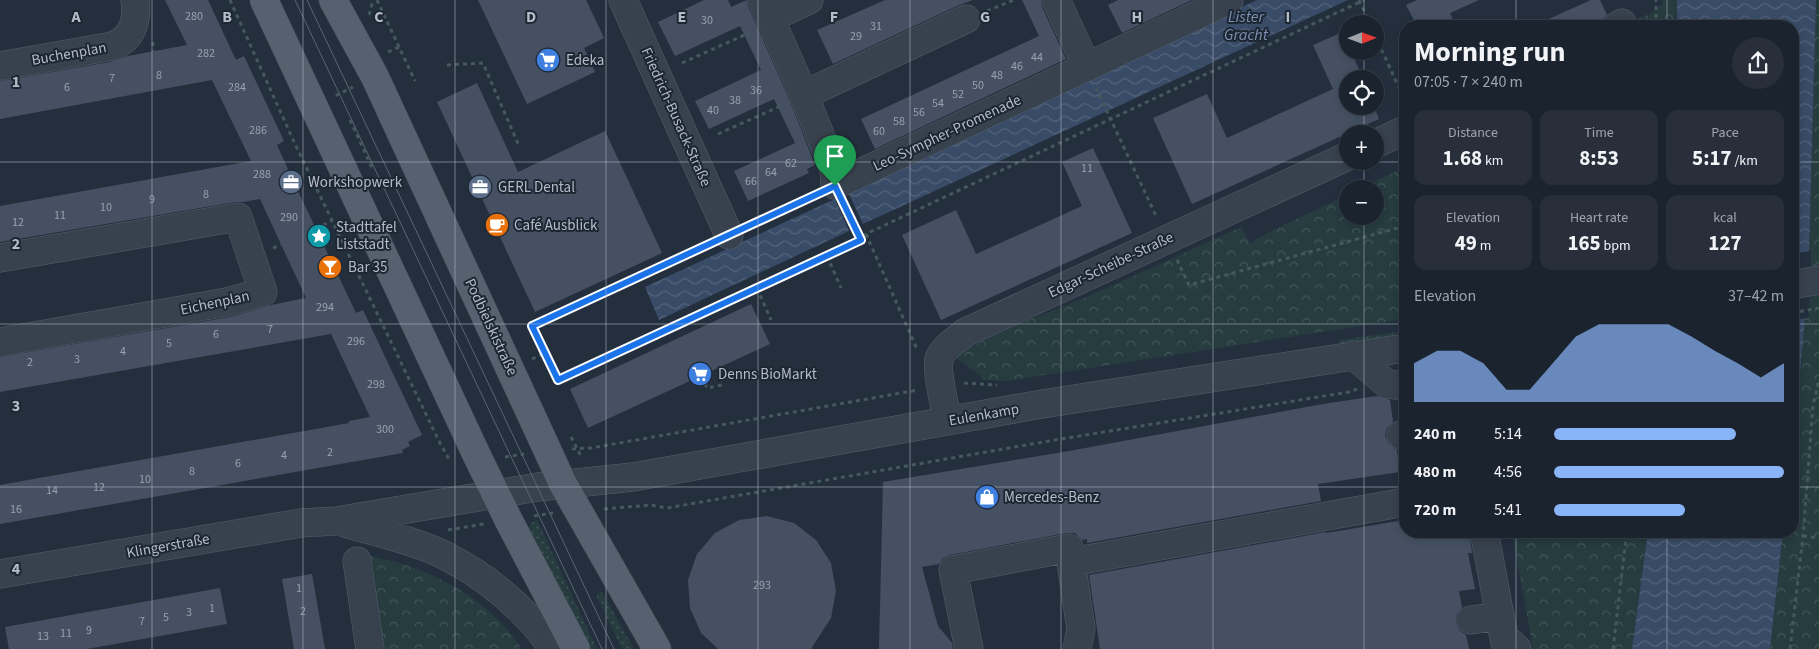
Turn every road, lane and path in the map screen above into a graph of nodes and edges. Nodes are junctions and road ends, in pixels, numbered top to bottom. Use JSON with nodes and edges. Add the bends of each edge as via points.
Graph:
{"nodes":[{"id":1,"x":135,"y":0,"type":"edge"},
{"id":2,"x":230,"y":0,"type":"edge"},
{"id":3,"x":264,"y":0,"type":"edge"},
{"id":4,"x":333,"y":0,"type":"edge"},
{"id":5,"x":372,"y":0,"type":"edge"},
{"id":6,"x":377,"y":0,"type":"edge"},
{"id":7,"x":622,"y":0,"type":"edge"},
{"id":8,"x":809,"y":0,"type":"edge"},
{"id":9,"x":1056,"y":0,"type":"edge"},
{"id":10,"x":1229,"y":0,"type":"edge"},
{"id":11,"x":1656,"y":0,"type":"edge"},
{"id":12,"x":1361,"y":1,"type":"edge"},
{"id":13,"x":768,"y":13,"type":"edge"},
{"id":14,"x":1366,"y":15,"type":"edge"},
{"id":15,"x":966,"y":20,"type":"dead end"},
{"id":16,"x":1656,"y":20,"type":"edge"},
{"id":17,"x":368,"y":21,"type":"dead end"},
{"id":18,"x":399,"y":47,"type":"junction"},
{"id":19,"x":384,"y":54,"type":"dead end"},
{"id":20,"x":1384,"y":55,"type":"edge"},
{"id":21,"x":682,"y":63,"type":"dead end"},
{"id":22,"x":447,"y":65,"type":"dead end"},
{"id":23,"x":0,"y":66,"type":"edge"},
{"id":24,"x":1091,"y":76,"type":"junction"},
{"id":25,"x":415,"y":81,"type":"dead end"},
{"id":26,"x":1399,"y":88,"type":"edge"},
{"id":27,"x":804,"y":95,"type":"junction"},
{"id":28,"x":348,"y":117,"type":"dead end"},
{"id":29,"x":1111,"y":120,"type":"junction"},
{"id":30,"x":1399,"y":133,"type":"edge"},
{"id":31,"x":718,"y":134,"type":"dead end"},
{"id":32,"x":1384,"y":140,"type":"edge"},
{"id":33,"x":519,"y":146,"type":"dead end"},
{"id":34,"x":1339,"y":160,"type":"edge"},
{"id":35,"x":373,"y":170,"type":"dead end"},
{"id":36,"x":835,"y":186,"type":"junction"},
{"id":37,"x":333,"y":220,"type":"junction"},
{"id":38,"x":1399,"y":228,"type":"edge"},
{"id":39,"x":316,"y":229,"type":"dead end"},
{"id":40,"x":866,"y":234,"type":"junction"},
{"id":41,"x":729,"y":235,"type":"junction"},
{"id":42,"x":1167,"y":239,"type":"junction"},
{"id":43,"x":861,"y":240,"type":"junction"},
{"id":44,"x":827,"y":256,"type":"junction"},
{"id":45,"x":0,"y":258,"type":"edge"},
{"id":46,"x":1819,"y":280,"type":"edge"},
{"id":47,"x":1799,"y":284,"type":"edge"},
{"id":48,"x":1189,"y":285,"type":"dead end"},
{"id":49,"x":757,"y":288,"type":"junction"},
{"id":50,"x":841,"y":288,"type":"dead end"},
{"id":51,"x":1819,"y":308,"type":"edge"},
{"id":52,"x":1799,"y":312,"type":"edge"},
{"id":53,"x":771,"y":320,"type":"dead end"},
{"id":54,"x":0,"y":342,"type":"edge"},
{"id":55,"x":1399,"y":349,"type":"edge"},
{"id":56,"x":545,"y":352,"type":"junction"},
{"id":57,"x":918,"y":352,"type":"dead end"},
{"id":58,"x":1353,"y":355,"type":"junction"},
{"id":59,"x":531,"y":360,"type":"dead end"},
{"id":60,"x":702,"y":376,"type":"dead end"},
{"id":61,"x":1819,"y":379,"type":"edge"},
{"id":62,"x":1393,"y":383,"type":"edge"},
{"id":63,"x":722,"y":385,"type":"dead end"},
{"id":64,"x":941,"y":386,"type":"junction"},
{"id":65,"x":1004,"y":386,"type":"dead end"},
{"id":66,"x":948,"y":421,"type":"junction"},
{"id":67,"x":576,"y":448,"type":"dead end"},
{"id":68,"x":548,"y":452,"type":"junction"},
{"id":69,"x":450,"y":460,"type":"dead end"},
{"id":70,"x":479,"y":460,"type":"junction"},
{"id":71,"x":563,"y":484,"type":"junction"},
{"id":72,"x":496,"y":494,"type":"junction"},
{"id":73,"x":1399,"y":503,"type":"edge"},
{"id":74,"x":576,"y":510,"type":"junction"},
{"id":75,"x":336,"y":521,"type":"junction"},
{"id":76,"x":496,"y":522,"type":"junction"},
{"id":77,"x":458,"y":528,"type":"dead end"},
{"id":78,"x":1803,"y":536,"type":"junction"},
{"id":79,"x":1485,"y":538,"type":"edge"},
{"id":80,"x":1626,"y":538,"type":"edge"},
{"id":81,"x":1819,"y":538,"type":"edge"},
{"id":82,"x":1070,"y":555,"type":"junction"},
{"id":83,"x":357,"y":561,"type":"dead end"},
{"id":84,"x":0,"y":574,"type":"edge"},
{"id":85,"x":1500,"y":616,"type":"junction"},
{"id":86,"x":1471,"y":620,"type":"dead end"},
{"id":87,"x":370,"y":649,"type":"edge"},
{"id":88,"x":554,"y":649,"type":"edge"},
{"id":89,"x":576,"y":649,"type":"edge"},
{"id":90,"x":657,"y":649,"type":"edge"},
{"id":91,"x":969,"y":649,"type":"edge"},
{"id":92,"x":1076,"y":649,"type":"edge"},
{"id":93,"x":1517,"y":649,"type":"edge"},
{"id":94,"x":1613,"y":649,"type":"edge"},
{"id":95,"x":1790,"y":649,"type":"edge"}],
"edges":[{"from":1,"to":23,"type":"street","name":"Buchenplan","via":[[134,22],[120,44]]},
{"from":2,"to":37,"type":"path"},
{"from":3,"to":70,"type":"main road"},
{"from":4,"to":68,"type":"main road","name":"Podbielskistraße","via":[[381,90]]},
{"from":5,"to":17,"type":"path"},
{"from":6,"to":18,"type":"path"},
{"from":7,"to":41,"type":"street","name":"Friedrich-Busack-Straße"},
{"from":8,"to":13,"type":"street"},
{"from":9,"to":24,"type":"street"},
{"from":10,"to":24,"type":"street","name":"Leo-Sympher-Promenade"},
{"from":11,"to":16,"type":"path"},
{"from":12,"to":14,"type":"path"},
{"from":12,"to":29,"type":"path"},
{"from":13,"to":21,"type":"path"},
{"from":13,"to":27,"type":"street"},
{"from":15,"to":27,"type":"street"},
{"from":18,"to":19,"type":"path"},
{"from":18,"to":25,"type":"path"},
{"from":20,"to":26,"type":"path"},
{"from":22,"to":33,"type":"path","via":[[482,63]]},
{"from":24,"to":29,"type":"path"},
{"from":24,"to":36,"type":"street","name":"Leo-Sympher-Promenade"},
{"from":27,"to":31,"type":"path"},
{"from":27,"to":36,"type":"street","via":[[834,170]]},
{"from":28,"to":35,"type":"path"},
{"from":29,"to":40,"type":"path"},
{"from":29,"to":42,"type":"path"},
{"from":30,"to":32,"type":"street"},
{"from":34,"to":42,"type":"street","name":"Edgar-Scheibe-Straße"},
{"from":36,"to":41,"type":"path"},
{"from":36,"to":43,"type":"path"},
{"from":37,"to":39,"type":"path"},
{"from":37,"to":69,"type":"path"},
{"from":38,"to":48,"type":"path"},
{"from":40,"to":43,"type":"path"},
{"from":40,"to":57,"type":"path"},
{"from":41,"to":56,"type":"path","via":[[532,326]]},
{"from":42,"to":64,"type":"street","name":"Edgar-Scheibe-Straße","via":[[966,332],[945,350],[939,360]]},
{"from":43,"to":44,"type":"path"},
{"from":44,"to":49,"type":"path"},
{"from":44,"to":50,"type":"path"},
{"from":45,"to":54,"type":"street","name":"Eichenplan","via":[[238,217],[263,292],[210,305]]},
{"from":46,"to":47,"type":"street"},
{"from":49,"to":53,"type":"path"},
{"from":49,"to":56,"type":"path","via":[[558,380]]},
{"from":51,"to":52,"type":"path"},
{"from":55,"to":58,"type":"street","name":"Eulenkamp"},
{"from":56,"to":59,"type":"path"},
{"from":58,"to":62,"type":"street"},
{"from":58,"to":66,"type":"street","name":"Eulenkamp"},
{"from":60,"to":63,"type":"path","via":[[707,388]]},
{"from":61,"to":78,"type":"path","via":[[1813,406]]},
{"from":62,"to":74,"type":"path","via":[[667,508],[650,504]]},
{"from":64,"to":65,"type":"path","via":[[959,382]]},
{"from":64,"to":66,"type":"street","name":"Edgar-Scheibe-Straße"},
{"from":64,"to":67,"type":"path","via":[[592,448]]},
{"from":66,"to":71,"type":"street","name":"Eulenkamp","via":[[633,477]]},
{"from":68,"to":70,"type":"path"},
{"from":68,"to":71,"type":"main road","name":"Podbielskistraße"},
{"from":70,"to":72,"type":"main road"},
{"from":71,"to":72,"type":"street","name":"Klingerstraße"},
{"from":71,"to":74,"type":"main road","name":"Podbielskistraße"},
{"from":72,"to":75,"type":"street","name":"Klingerstraße"},
{"from":72,"to":76,"type":"main road"},
{"from":73,"to":82,"type":"street"},
{"from":74,"to":76,"type":"path"},
{"from":74,"to":90,"type":"main road","name":"Podbielskistraße"},
{"from":75,"to":84,"type":"street","name":"Klingerstraße","via":[[301,523]]},
{"from":75,"to":88,"type":"street","name":"Klingerstraße","via":[[443,554],[476,573],[538,627]]},
{"from":76,"to":77,"type":"path"},
{"from":76,"to":89,"type":"main road"},
{"from":78,"to":81,"type":"path"},
{"from":78,"to":95,"type":"path"},
{"from":79,"to":85,"type":"street"},
{"from":80,"to":94,"type":"path"},
{"from":82,"to":91,"type":"street","via":[[954,570]]},
{"from":82,"to":92,"type":"street","via":[[1081,629]]},
{"from":83,"to":87,"type":"street"},
{"from":85,"to":86,"type":"street"},
{"from":85,"to":93,"type":"street","via":[[1505,643]]}]}
